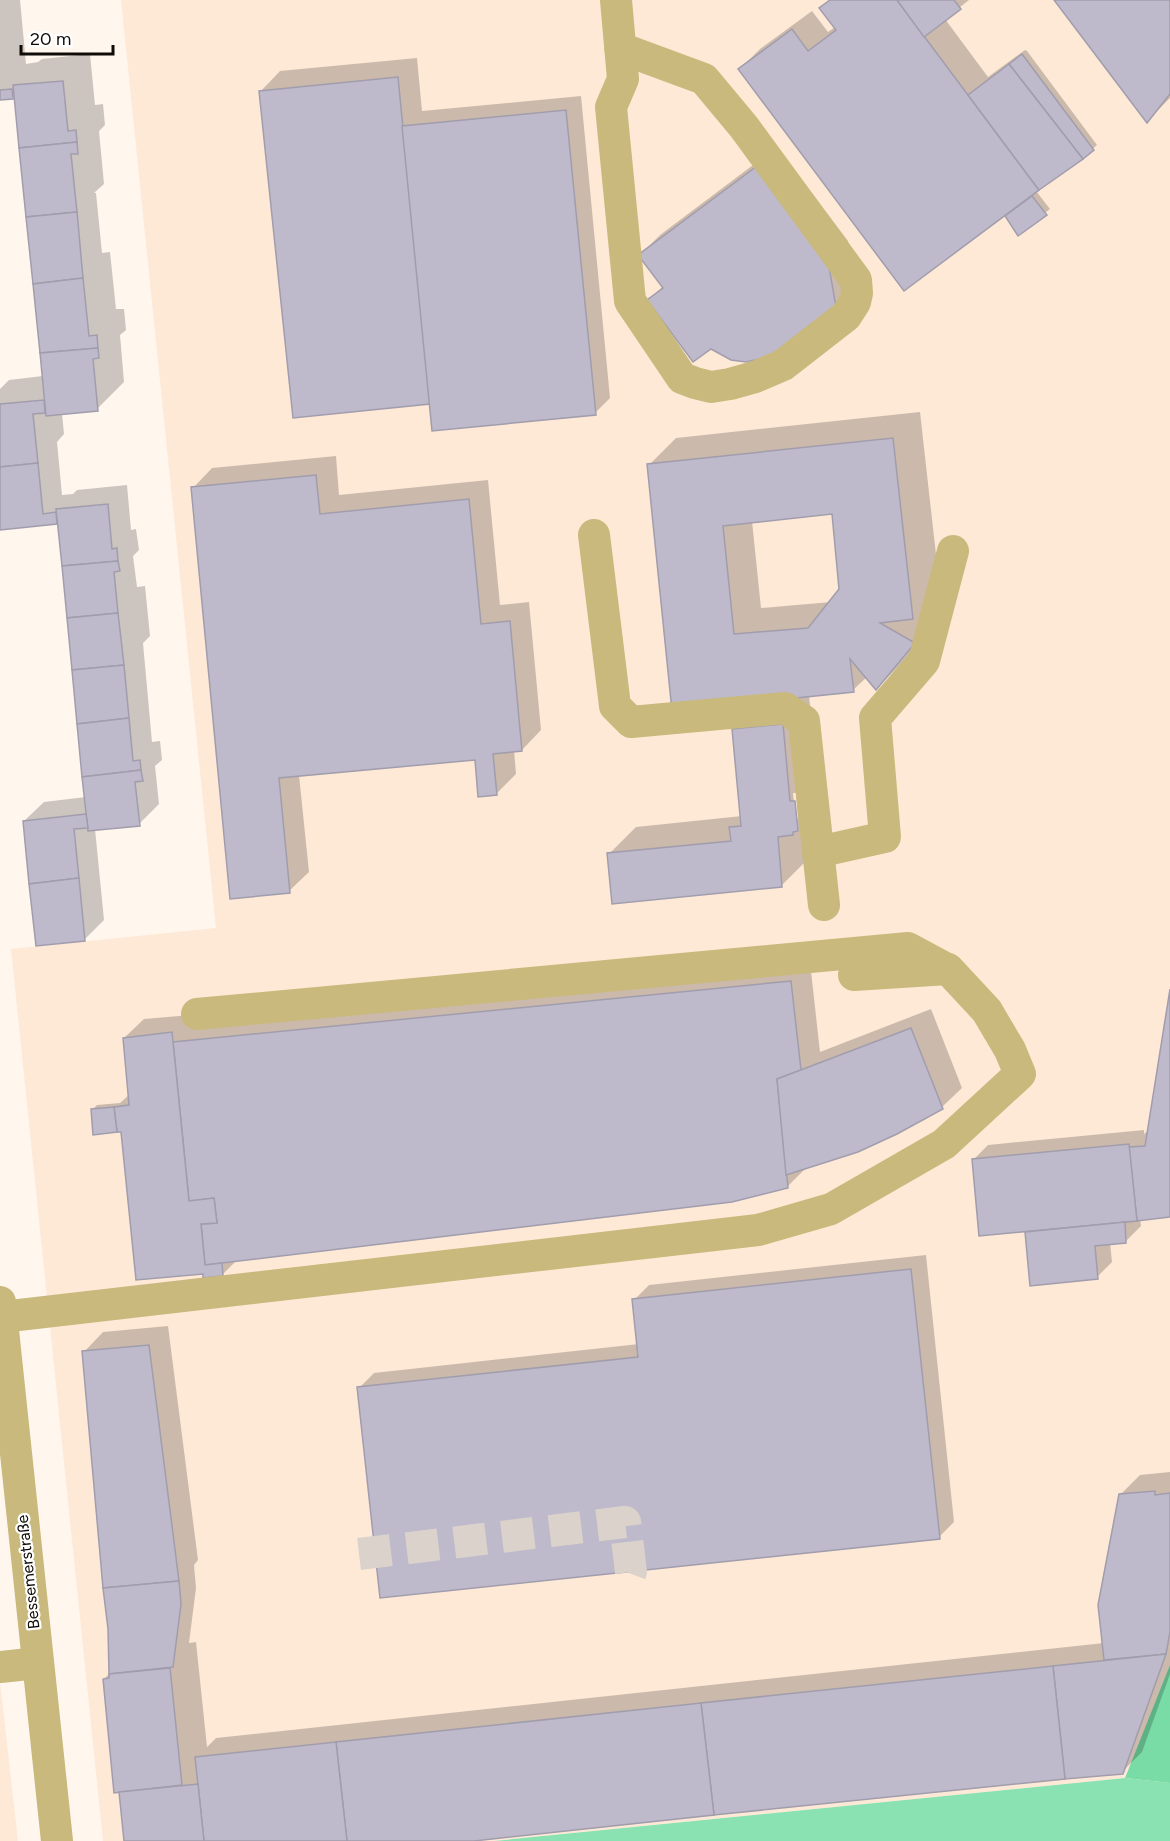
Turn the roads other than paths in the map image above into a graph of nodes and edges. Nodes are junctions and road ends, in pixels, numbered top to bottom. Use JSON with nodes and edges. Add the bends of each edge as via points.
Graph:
{"nodes":[{"id":1,"x":616,"y":0,"type":"edge"},
{"id":2,"x":620,"y":48,"type":"junction"},
{"id":3,"x":594,"y":535,"type":"dead end"},
{"id":4,"x":953,"y":551,"type":"dead end"},
{"id":5,"x":818,"y":852,"type":"junction"},
{"id":6,"x":824,"y":905,"type":"dead end"},
{"id":7,"x":948,"y":969,"type":"junction"},
{"id":8,"x":854,"y":975,"type":"dead end"},
{"id":9,"x":196,"y":1014,"type":"dead end"},
{"id":10,"x":1,"y":1309,"type":"edge"},
{"id":11,"x":38,"y":1663,"type":"junction"},
{"id":12,"x":0,"y":1666,"type":"edge"},
{"id":13,"x":57,"y":1841,"type":"edge"}],
"edges":[{"from":1,"to":2,"type":"street"},
{"from":2,"to":2,"type":"street","via":[[623,79],[611,108],[630,301],[682,378],[711,387],[755,377],[783,365],[846,316],[855,302],[856,280],[704,79]]},
{"from":3,"to":5,"type":"street","via":[[615,706],[631,722],[785,708],[804,721]]},
{"from":4,"to":5,"type":"street","via":[[924,661],[875,718],[885,837]]},
{"from":5,"to":6,"type":"street"},
{"from":7,"to":8,"type":"street"},
{"from":7,"to":9,"type":"street","via":[[908,948]]},
{"from":7,"to":10,"type":"street","via":[[992,1020],[1020,1074],[944,1144],[831,1209],[758,1230]]},
{"from":10,"to":11,"type":"street","name":"Bessemerstraße"},
{"from":11,"to":12,"type":"street"},
{"from":11,"to":13,"type":"street","name":"Bessemerstraße"}]}
